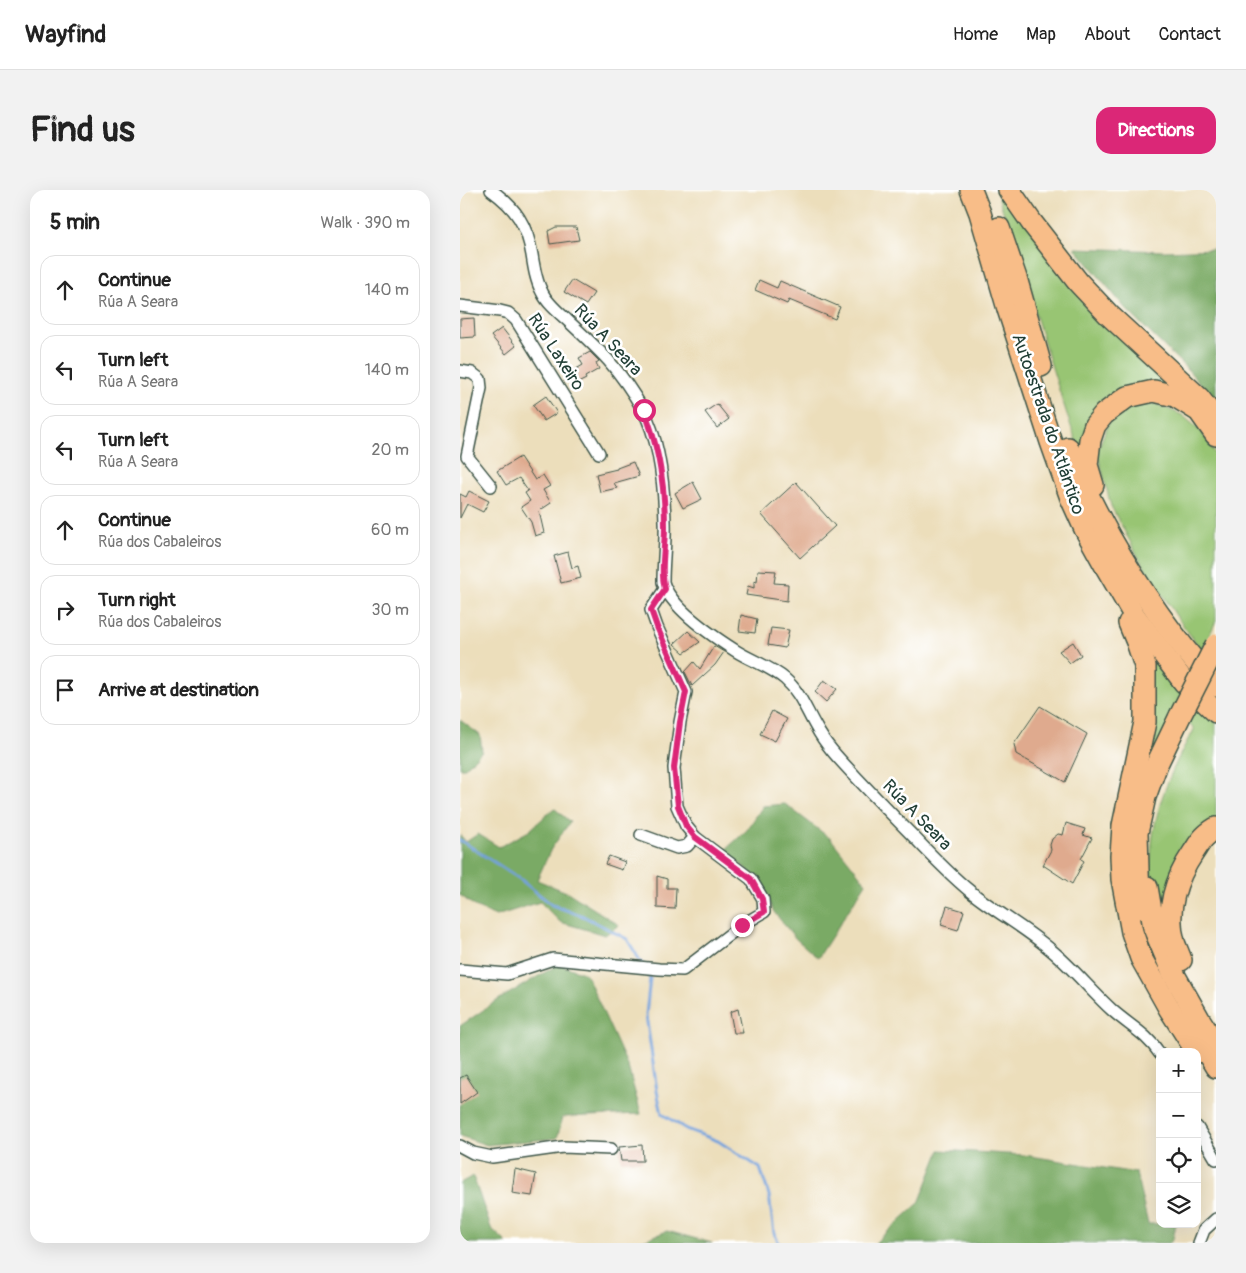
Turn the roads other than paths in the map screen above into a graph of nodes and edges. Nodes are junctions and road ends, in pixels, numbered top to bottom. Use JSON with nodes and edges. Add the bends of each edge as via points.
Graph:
{"nodes":[{"id":1,"x":491,"y":190,"type":"edge"},
{"id":2,"x":970,"y":190,"type":"edge"},
{"id":3,"x":985,"y":190,"type":"edge"},
{"id":4,"x":1010,"y":190,"type":"edge"},
{"id":5,"x":460,"y":306,"type":"edge"},
{"id":6,"x":460,"y":371,"type":"edge"},
{"id":7,"x":1216,"y":420,"type":"edge"},
{"id":8,"x":1216,"y":435,"type":"edge"},
{"id":9,"x":599,"y":453,"type":"dead end"},
{"id":10,"x":491,"y":486,"type":"dead end"},
{"id":11,"x":1095,"y":510,"type":"junction"},
{"id":12,"x":1106,"y":567,"type":"junction"},
{"id":13,"x":665,"y":589,"type":"junction"},
{"id":14,"x":1216,"y":645,"type":"edge"},
{"id":15,"x":1216,"y":671,"type":"edge"},
{"id":16,"x":1216,"y":686,"type":"edge"},
{"id":17,"x":1216,"y":712,"type":"edge"},
{"id":18,"x":1184,"y":720,"type":"junction"},
{"id":19,"x":1216,"y":828,"type":"edge"},
{"id":20,"x":642,"y":835,"type":"dead end"},
{"id":21,"x":695,"y":837,"type":"junction"},
{"id":22,"x":460,"y":970,"type":"edge"},
{"id":23,"x":1216,"y":1035,"type":"edge"},
{"id":24,"x":1216,"y":1046,"type":"edge"},
{"id":25,"x":1156,"y":1048,"type":"edge"},
{"id":26,"x":1194,"y":1048,"type":"edge"},
{"id":27,"x":1201,"y":1058,"type":"edge"},
{"id":28,"x":1216,"y":1067,"type":"edge"},
{"id":29,"x":1216,"y":1079,"type":"edge"},
{"id":30,"x":1201,"y":1134,"type":"edge"},
{"id":31,"x":460,"y":1146,"type":"edge"},
{"id":32,"x":610,"y":1148,"type":"dead end"},
{"id":33,"x":1216,"y":1159,"type":"edge"},
{"id":34,"x":1216,"y":1219,"type":"edge"},
{"id":35,"x":1199,"y":1243,"type":"edge"}],
"edges":[{"from":1,"to":13,"type":"street","name":"Rúa A Seara","via":[[521,219],[542,292],[608,360],[644,410],[661,474]]},
{"from":2,"to":12,"type":"highway","name":"Autoestrada do Atlántico","via":[[1071,498]]},
{"from":3,"to":11,"type":"highway","name":"Autoestrada do Atlántico","via":[[1017,281],[1069,451]]},
{"from":4,"to":7,"type":"highway","via":[[1078,282],[1199,398]]},
{"from":5,"to":9,"type":"street","name":"Rúa Laxeiro","via":[[508,313],[516,320]]},
{"from":6,"to":10,"type":"street","via":[[472,373],[480,379],[467,456]]},
{"from":8,"to":11,"type":"highway","via":[[1199,411],[1175,396],[1154,391],[1128,398],[1104,414],[1095,425],[1090,440],[1087,465]]},
{"from":11,"to":16,"type":"highway","name":"Autoestrada do Atlántico","via":[[1162,620]]},
{"from":12,"to":17,"type":"highway","name":"Autoestrada do Atlántico","via":[[1158,648],[1184,682]]},
{"from":12,"to":26,"type":"highway","via":[[1145,666],[1145,722],[1123,826],[1122,879],[1132,932],[1141,958]]},
{"from":13,"to":21,"type":"street","via":[[651,610],[686,692],[674,768],[678,806],[686,826]]},
{"from":13,"to":25,"type":"street","name":"Rúa A Seara","via":[[686,614],[712,635],[786,680],[835,754],[944,868],[971,892],[1051,949]]},
{"from":14,"to":18,"type":"highway","bridge":true},
{"from":15,"to":18,"type":"highway"},
{"from":18,"to":24,"type":"highway","via":[[1164,770],[1147,833],[1144,858],[1154,928],[1172,971]]},
{"from":18,"to":28,"type":"highway","via":[[1157,764],[1137,833],[1139,918],[1167,988]]},
{"from":19,"to":23,"type":"highway","via":[[1205,835],[1184,866],[1174,894],[1171,924],[1173,940],[1189,980]]},
{"from":20,"to":21,"type":"street","via":[[676,848],[687,846]]},
{"from":21,"to":22,"type":"street","via":[[751,879],[762,899],[764,912],[684,970],[553,959],[507,974]]},
{"from":27,"to":29,"type":"highway"},
{"from":30,"to":33,"type":"street"},
{"from":31,"to":32,"type":"street","via":[[492,1157],[563,1148]]},
{"from":34,"to":35,"type":"street","via":[[1204,1230]]}]}
